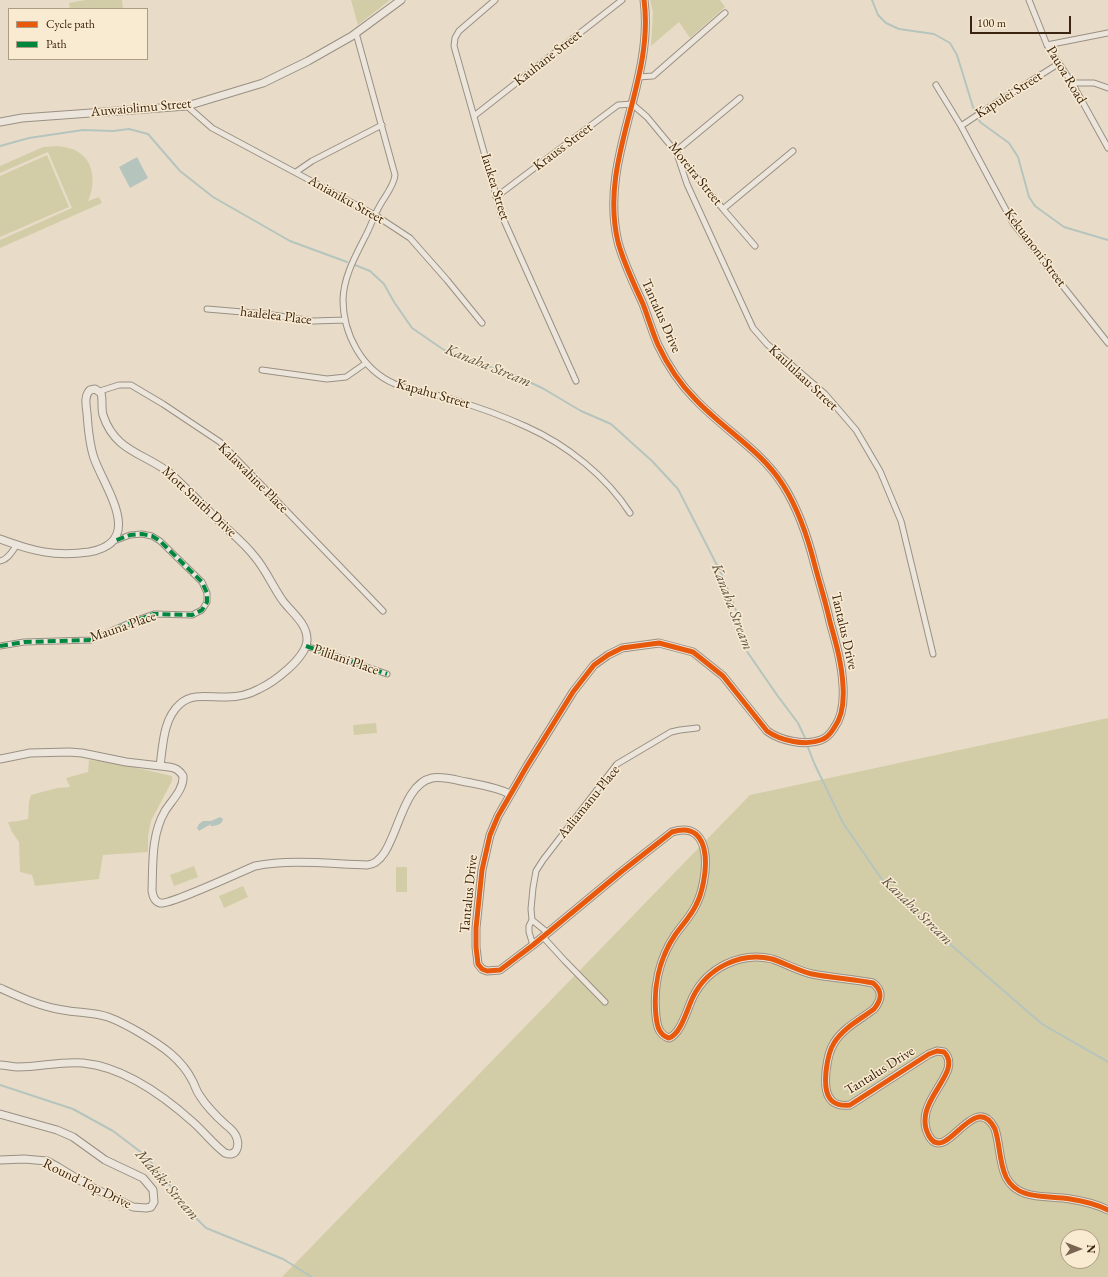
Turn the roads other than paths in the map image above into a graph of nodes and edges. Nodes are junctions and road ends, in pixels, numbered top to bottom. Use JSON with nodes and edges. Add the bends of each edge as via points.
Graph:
{"nodes":[{"id":1,"x":401,"y":0,"type":"edge"},
{"id":2,"x":495,"y":0,"type":"edge"},
{"id":3,"x":622,"y":0,"type":"edge"},
{"id":4,"x":644,"y":0,"type":"edge"},
{"id":5,"x":1028,"y":0,"type":"edge"},
{"id":6,"x":725,"y":13,"type":"dead end"},
{"id":7,"x":356,"y":33,"type":"junction"},
{"id":8,"x":1108,"y":33,"type":"edge"},
{"id":9,"x":1046,"y":45,"type":"junction"},
{"id":10,"x":1058,"y":64,"type":"junction"},
{"id":11,"x":638,"y":77,"type":"junction"},
{"id":12,"x":1072,"y":83,"type":"junction"},
{"id":13,"x":936,"y":85,"type":"dead end"},
{"id":14,"x":1108,"y":88,"type":"edge"},
{"id":15,"x":740,"y":98,"type":"dead end"},
{"id":16,"x":632,"y":104,"type":"junction"},
{"id":17,"x":187,"y":106,"type":"junction"},
{"id":18,"x":474,"y":116,"type":"junction"},
{"id":19,"x":0,"y":122,"type":"edge"},
{"id":20,"x":382,"y":125,"type":"junction"},
{"id":21,"x":961,"y":126,"type":"junction"},
{"id":22,"x":1108,"y":148,"type":"edge"},
{"id":23,"x":676,"y":151,"type":"junction"},
{"id":24,"x":793,"y":151,"type":"dead end"},
{"id":25,"x":296,"y":172,"type":"junction"},
{"id":26,"x":496,"y":197,"type":"junction"},
{"id":27,"x":723,"y":209,"type":"junction"},
{"id":28,"x":376,"y":215,"type":"junction"},
{"id":29,"x":756,"y":246,"type":"dead end"},
{"id":30,"x":207,"y":309,"type":"dead end"},
{"id":31,"x":345,"y":320,"type":"junction"},
{"id":32,"x":482,"y":323,"type":"dead end"},
{"id":33,"x":1108,"y":343,"type":"edge"},
{"id":34,"x":366,"y":363,"type":"junction"},
{"id":35,"x":262,"y":370,"type":"dead end"},
{"id":36,"x":576,"y":382,"type":"dead end"},
{"id":37,"x":100,"y":391,"type":"junction"},
{"id":38,"x":630,"y":513,"type":"dead end"},
{"id":39,"x":0,"y":539,"type":"edge"},
{"id":40,"x":114,"y":540,"type":"junction"},
{"id":41,"x":17,"y":545,"type":"junction"},
{"id":42,"x":0,"y":561,"type":"edge"},
{"id":43,"x":383,"y":611,"type":"dead end"},
{"id":44,"x":0,"y":646,"type":"edge"},
{"id":45,"x":306,"y":646,"type":"junction"},
{"id":46,"x":933,"y":654,"type":"dead end"},
{"id":47,"x":387,"y":674,"type":"dead end"},
{"id":48,"x":697,"y":728,"type":"dead end"},
{"id":49,"x":0,"y":759,"type":"edge"},
{"id":50,"x":160,"y":766,"type":"junction"},
{"id":51,"x":510,"y":794,"type":"junction"},
{"id":52,"x":532,"y":920,"type":"junction"},
{"id":53,"x":546,"y":935,"type":"junction"},
{"id":54,"x":533,"y":945,"type":"junction"},
{"id":55,"x":0,"y":988,"type":"edge"},
{"id":56,"x":605,"y":1002,"type":"dead end"},
{"id":57,"x":0,"y":1065,"type":"edge"},
{"id":58,"x":0,"y":1114,"type":"edge"},
{"id":59,"x":0,"y":1160,"type":"edge"},
{"id":60,"x":1108,"y":1210,"type":"edge"}],
"edges":[{"from":1,"to":7,"type":"street","name":"Auwaiolimu Street"},
{"from":2,"to":18,"type":"street","name":"Iaukea Street","via":[[461,28],[455,38],[454,46]]},
{"from":3,"to":18,"type":"street","name":"Kauhane Street"},
{"from":4,"to":11,"type":"street","name":"Tantalus Drive","via":[[645,40]]},
{"from":5,"to":9,"type":"street","name":"Pauoa Road"},
{"from":6,"to":11,"type":"street","via":[[653,76]]},
{"from":7,"to":17,"type":"street","name":"Auwaiolimu Street","via":[[263,83]]},
{"from":7,"to":20,"type":"street","name":"Kapahu Street"},
{"from":8,"to":9,"type":"street"},
{"from":9,"to":10,"type":"street","name":"Pauoa Road"},
{"from":10,"to":12,"type":"street","name":"Pauoa Road"},
{"from":10,"to":21,"type":"street","name":"Kapulei Street"},
{"from":11,"to":16,"type":"street","name":"Tantalus Drive"},
{"from":12,"to":14,"type":"street","via":[[1094,83]]},
{"from":12,"to":22,"type":"street","name":"Pauoa Road"},
{"from":13,"to":21,"type":"street","name":"Kekuanoni Street"},
{"from":15,"to":23,"type":"street"},
{"from":16,"to":23,"type":"street","name":"Moreira Street","via":[[647,117]]},
{"from":16,"to":26,"type":"street","name":"Krauss Street","via":[[618,105]]},
{"from":16,"to":51,"type":"street","name":"Tantalus Drive","via":[[620,150],[613,193],[614,222],[622,255],[659,347],[680,381],[713,417],[769,466],[792,500],[806,534],[836,645],[843,678],[843,708],[834,729],[822,740],[786,740],[773,735],[762,726],[723,676],[693,652],[659,643],[622,648],[594,665],[573,692]]},
{"from":17,"to":19,"type":"street","name":"Auwaiolimu Street","via":[[22,118]]},
{"from":17,"to":25,"type":"street","name":"Anianiku Street","via":[[212,128]]},
{"from":18,"to":26,"type":"street","name":"Iaukea Street"},
{"from":20,"to":25,"type":"street"},
{"from":20,"to":28,"type":"street","name":"Kapahu Street","via":[[395,177]]},
{"from":21,"to":33,"type":"street","name":"Kekuanoni Street","via":[[1012,222]]},
{"from":23,"to":27,"type":"street","name":"Moreira Street"},
{"from":23,"to":46,"type":"street","name":"Kaululaau Street","via":[[687,184],[753,328],[767,344],[825,394],[856,430],[880,471],[901,521]]},
{"from":24,"to":27,"type":"street"},
{"from":25,"to":28,"type":"street","name":"Anianiku Street"},
{"from":26,"to":36,"type":"street","name":"Iaukea Street","via":[[502,216]]},
{"from":27,"to":29,"type":"street","name":"Moreira Street"},
{"from":28,"to":31,"type":"street","name":"Kapahu Street","via":[[348,272],[344,288]]},
{"from":28,"to":32,"type":"street","name":"Anianiku Street","via":[[410,238]]},
{"from":30,"to":31,"type":"street","name":"haalelea Place","via":[[313,321]]},
{"from":31,"to":34,"type":"street","name":"Kapahu Street","via":[[352,341]]},
{"from":34,"to":35,"type":"street","via":[[346,377],[327,379]]},
{"from":34,"to":38,"type":"street","name":"Kapahu Street","via":[[395,384],[476,407],[540,433],[563,447],[597,474]]},
{"from":37,"to":40,"type":"street","via":[[90,390],[86,396],[89,436],[94,458],[118,516],[118,531]]},
{"from":37,"to":43,"type":"street","name":"Kalawahine Place","via":[[119,384],[131,385],[220,442]]},
{"from":37,"to":45,"type":"street","name":"Mott Smith Drive","via":[[104,416],[118,439],[134,453],[171,474],[256,558],[277,593],[302,625],[307,637]]},
{"from":39,"to":41,"type":"street"},
{"from":40,"to":41,"type":"street","via":[[100,550],[72,554],[43,553]]},
{"from":40,"to":44,"type":"street","name":"Mauna Place","via":[[142,534],[160,541],[202,582],[207,593],[207,602],[202,610],[192,615],[154,614],[91,640],[24,642]]},
{"from":41,"to":42,"type":"street","via":[[8,557]]},
{"from":45,"to":47,"type":"street","name":"Pililani Place"},
{"from":45,"to":50,"type":"street","via":[[296,661],[275,679],[254,692],[236,697],[199,696],[180,703],[167,725]]},
{"from":48,"to":52,"type":"street","name":"Aaliamanu Place","via":[[672,732],[617,764],[536,871]]},
{"from":49,"to":50,"type":"street","via":[[30,753],[82,752],[126,762]]},
{"from":50,"to":51,"type":"street","via":[[175,768],[183,776],[180,790],[165,812],[157,832],[152,891],[153,897],[160,903],[178,899],[254,866],[284,863],[374,864],[389,845],[405,805],[416,789],[428,779],[442,778],[491,787]]},
{"from":51,"to":54,"type":"street","name":"Tantalus Drive","via":[[490,835],[485,852],[476,928],[478,964],[487,971],[500,970]]},
{"from":52,"to":53,"type":"street"},
{"from":52,"to":54,"type":"street","name":"Aaliamanu Place","via":[[529,932]]},
{"from":53,"to":54,"type":"street","name":"Tantalus Drive"},
{"from":53,"to":56,"type":"street","via":[[565,961]]},
{"from":53,"to":60,"type":"street","name":"Tantalus Drive","via":[[672,832],[682,829],[692,831],[700,837],[704,850],[704,880],[696,906],[674,938],[659,970],[655,1007],[657,1025],[662,1034],[669,1038],[680,1029],[704,980],[725,965],[741,958],[763,957],[811,974],[873,983],[878,987],[880,994],[877,1006],[843,1032],[834,1042],[829,1054],[826,1076],[832,1101],[844,1106],[850,1105],[929,1054],[944,1052],[949,1065],[925,1114],[927,1131],[932,1140],[942,1143],[970,1120],[987,1118],[995,1129],[1006,1175],[1016,1189],[1033,1196],[1084,1201]]},
{"from":55,"to":57,"type":"street","via":[[49,1007],[109,1017],[172,1054],[192,1080],[208,1108],[233,1132],[238,1148],[231,1154],[225,1153],[166,1100],[135,1080],[112,1070],[84,1063],[18,1067]]},
{"from":58,"to":59,"type":"street","name":"Round Top Drive","via":[[73,1136],[105,1160],[143,1178],[153,1190],[154,1202],[151,1207],[133,1207],[89,1186],[47,1161]]}]}
